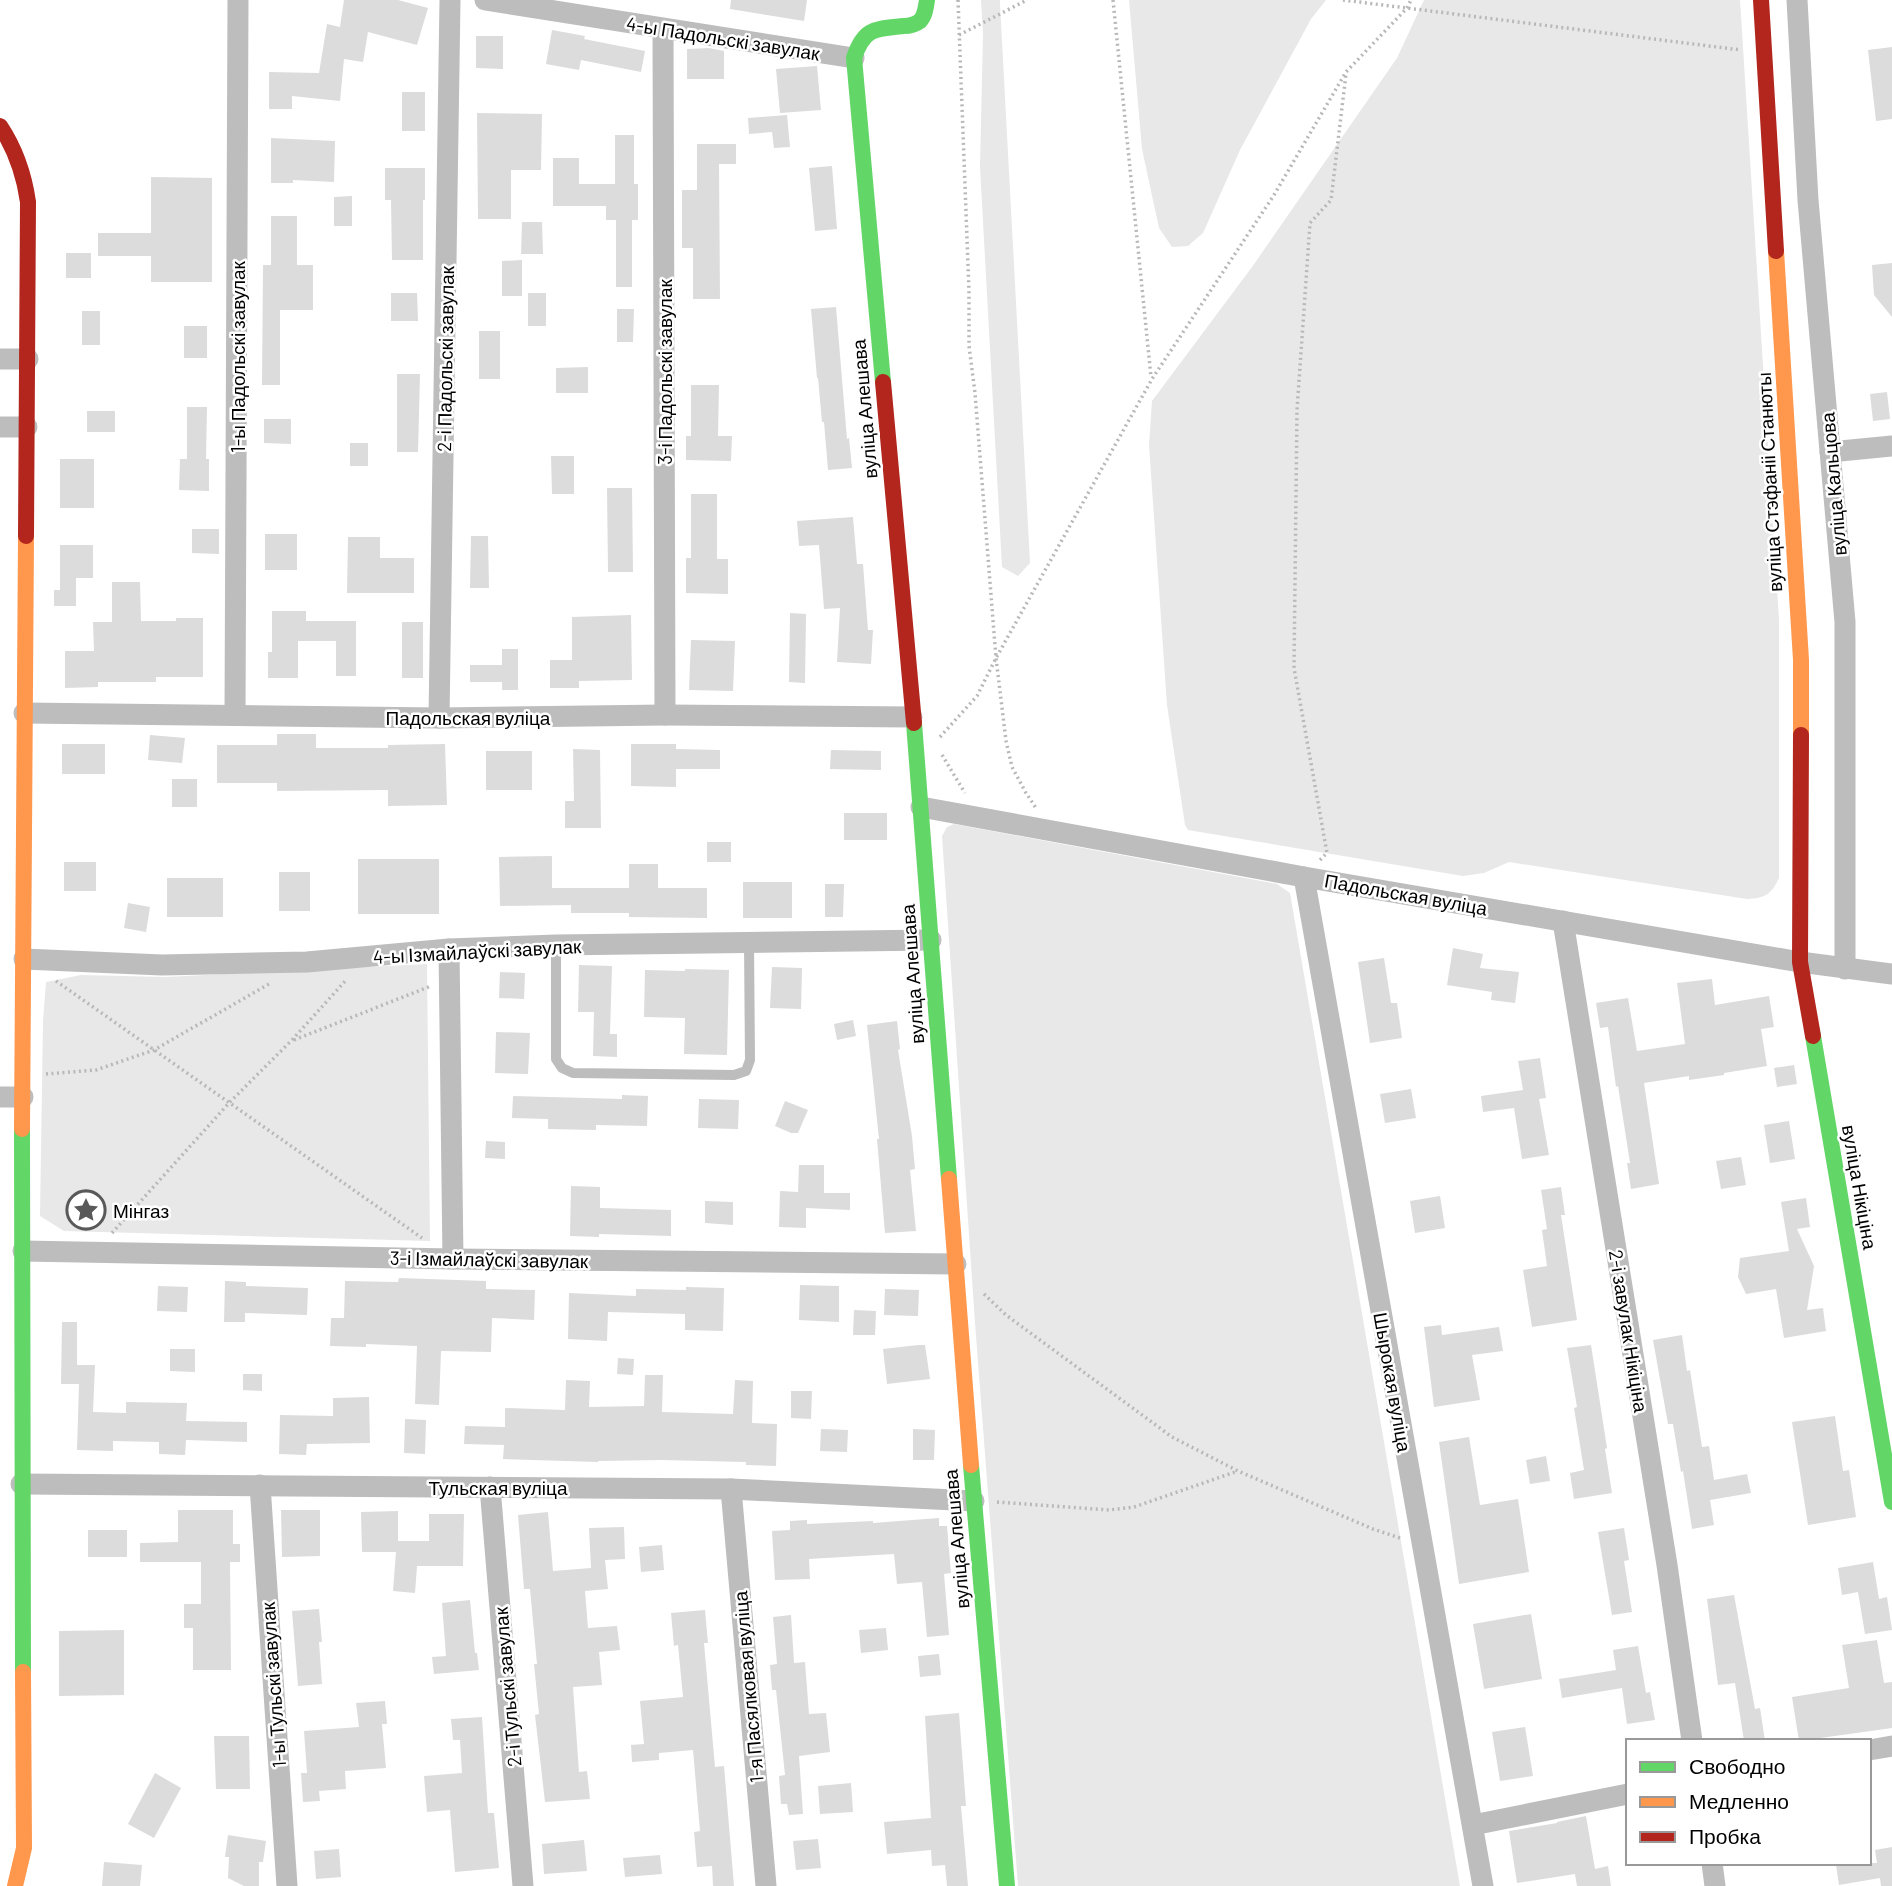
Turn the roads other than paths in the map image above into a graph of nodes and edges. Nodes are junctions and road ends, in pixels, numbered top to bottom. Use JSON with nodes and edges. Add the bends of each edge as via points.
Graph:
{"nodes":[{"id":1,"x":238,"y":0,"type":"edge"},
{"id":2,"x":450,"y":0,"type":"edge"},
{"id":3,"x":485,"y":0,"type":"edge"},
{"id":4,"x":927,"y":0,"type":"edge"},
{"id":5,"x":1761,"y":0,"type":"edge"},
{"id":6,"x":1797,"y":0,"type":"edge"},
{"id":7,"x":663,"y":29,"type":"junction"},
{"id":8,"x":854,"y":58,"type":"junction"},
{"id":9,"x":0,"y":126,"type":"edge"},
{"id":10,"x":0,"y":359,"type":"edge"},
{"id":11,"x":28,"y":359,"type":"junction"},
{"id":12,"x":0,"y":427,"type":"edge"},
{"id":13,"x":27,"y":427,"type":"junction"},
{"id":14,"x":1892,"y":446,"type":"edge"},
{"id":15,"x":1830,"y":452,"type":"junction"},
{"id":16,"x":24,"y":713,"type":"junction"},
{"id":17,"x":235,"y":715,"type":"junction"},
{"id":18,"x":665,"y":715,"type":"junction"},
{"id":19,"x":912,"y":717,"type":"junction"},
{"id":20,"x":439,"y":718,"type":"junction"},
{"id":21,"x":921,"y":807,"type":"junction"},
{"id":22,"x":1304,"y":877,"type":"junction"},
{"id":23,"x":1563,"y":921,"type":"junction"},
{"id":24,"x":931,"y":940,"type":"junction"},
{"id":25,"x":749,"y":944,"type":"junction"},
{"id":26,"x":556,"y":945,"type":"junction"},
{"id":27,"x":449,"y":949,"type":"junction"},
{"id":28,"x":24,"y":959,"type":"junction"},
{"id":29,"x":1800,"y":962,"type":"junction"},
{"id":30,"x":1845,"y":969,"type":"junction"},
{"id":31,"x":1892,"y":974,"type":"edge"},
{"id":32,"x":0,"y":1097,"type":"edge"},
{"id":33,"x":23,"y":1097,"type":"junction"},
{"id":34,"x":23,"y":1251,"type":"junction"},
{"id":35,"x":453,"y":1259,"type":"junction"},
{"id":36,"x":956,"y":1264,"type":"junction"},
{"id":37,"x":21,"y":1484,"type":"junction"},
{"id":38,"x":260,"y":1485,"type":"junction"},
{"id":39,"x":490,"y":1487,"type":"junction"},
{"id":40,"x":731,"y":1489,"type":"junction"},
{"id":41,"x":974,"y":1501,"type":"junction"},
{"id":42,"x":1892,"y":1502,"type":"edge"},
{"id":43,"x":1692,"y":1739,"type":"edge"},
{"id":44,"x":1892,"y":1746,"type":"edge"},
{"id":45,"x":1871,"y":1750,"type":"edge"},
{"id":46,"x":1626,"y":1794,"type":"edge"},
{"id":47,"x":1473,"y":1825,"type":"junction"},
{"id":48,"x":1712,"y":1865,"type":"edge"},
{"id":49,"x":15,"y":1886,"type":"edge"},
{"id":50,"x":287,"y":1886,"type":"edge"},
{"id":51,"x":523,"y":1886,"type":"edge"},
{"id":52,"x":766,"y":1886,"type":"edge"},
{"id":53,"x":1007,"y":1886,"type":"edge"},
{"id":54,"x":1483,"y":1886,"type":"edge"},
{"id":55,"x":1715,"y":1886,"type":"edge"}],
"edges":[{"from":1,"to":17,"type":"street","name":"1-ы Падольскі завулак"},
{"from":2,"to":20,"type":"street","name":"2-і Падольскі завулак"},
{"from":3,"to":7,"type":"street","name":"4-ы Падольскі завулак"},
{"from":4,"to":8,"type":"street","via":[[922,21],[870,32],[860,41]]},
{"from":5,"to":29,"type":"street","name":"вуліца Стэфаніі Станюты","via":[[1801,660]]},
{"from":6,"to":15,"type":"street","name":"вуліца Кальцова","via":[[1808,200]]},
{"from":7,"to":8,"type":"street","name":"4-ы Падольскі завулак"},
{"from":7,"to":18,"type":"street","name":"3-і Падольскі завулак"},
{"from":8,"to":19,"type":"street","name":"вуліца Алешава"},
{"from":9,"to":11,"type":"street","via":[[25,185]]},
{"from":10,"to":11,"type":"street"},
{"from":11,"to":13,"type":"street"},
{"from":12,"to":13,"type":"street"},
{"from":13,"to":16,"type":"street"},
{"from":14,"to":15,"type":"street"},
{"from":15,"to":30,"type":"street","name":"вуліца Кальцова","via":[[1845,622]]},
{"from":16,"to":17,"type":"street","name":"Падольская вуліца"},
{"from":16,"to":28,"type":"street"},
{"from":17,"to":20,"type":"street","name":"Падольская вуліца"},
{"from":18,"to":19,"type":"street","name":"Падольская вуліца"},
{"from":18,"to":20,"type":"street","name":"Падольская вуліца"},
{"from":19,"to":21,"type":"street","name":"вуліца Алешава"},
{"from":21,"to":22,"type":"street","name":"Падольская вуліца"},
{"from":21,"to":24,"type":"street","name":"вуліца Алешава"},
{"from":22,"to":23,"type":"street","name":"Падольская вуліца"},
{"from":22,"to":47,"type":"street","name":"Шырокая вуліца"},
{"from":23,"to":29,"type":"street","name":"Падольская вуліца"},
{"from":23,"to":43,"type":"street","name":"2-і завулак Нікіціна"},
{"from":24,"to":25,"type":"street","name":"4-ы Ізмайлаўскі завулак"},
{"from":24,"to":36,"type":"street","name":"вуліца Алешава"},
{"from":25,"to":26,"type":"street","name":"4-ы Ізмайлаўскі завулак"},
{"from":25,"to":26,"type":"lane","via":[[750,1060],[746,1071],[734,1075],[573,1073],[562,1068],[555,1059]]},
{"from":26,"to":27,"type":"street","name":"4-ы Ізмайлаўскі завулак"},
{"from":27,"to":28,"type":"street","name":"4-ы Ізмайлаўскі завулак","via":[[307,962],[162,965]]},
{"from":27,"to":35,"type":"street"},
{"from":28,"to":33,"type":"street"},
{"from":29,"to":30,"type":"street","name":"Падольская вуліца"},
{"from":29,"to":42,"type":"street","name":"вуліца Нікіціна"},
{"from":30,"to":31,"type":"street","name":"Падольская вуліца"},
{"from":32,"to":33,"type":"street"},
{"from":33,"to":34,"type":"street"},
{"from":34,"to":35,"type":"street","name":"3-і Ізмайлаўскі завулак"},
{"from":34,"to":37,"type":"street"},
{"from":35,"to":36,"type":"street","name":"3-і Ізмайлаўскі завулак"},
{"from":36,"to":41,"type":"street","name":"вуліца Алешава"},
{"from":37,"to":38,"type":"street","name":"Тульская вуліца"},
{"from":37,"to":49,"type":"street","via":[[24,1847]]},
{"from":38,"to":39,"type":"street","name":"Тульская вуліца"},
{"from":38,"to":50,"type":"street","name":"1-ы Тульскі завулак"},
{"from":39,"to":40,"type":"street","name":"Тульская вуліца"},
{"from":39,"to":51,"type":"street","name":"2-і Тульскі завулак"},
{"from":40,"to":41,"type":"street","name":"Тульская вуліца"},
{"from":40,"to":52,"type":"street","name":"1-я Пасялковая вуліца"},
{"from":41,"to":53,"type":"street","name":"вуліца Алешава"},
{"from":44,"to":45,"type":"street"},
{"from":46,"to":47,"type":"street"},
{"from":47,"to":54,"type":"street","name":"Шырокая вуліца"},
{"from":48,"to":55,"type":"street"}]}
